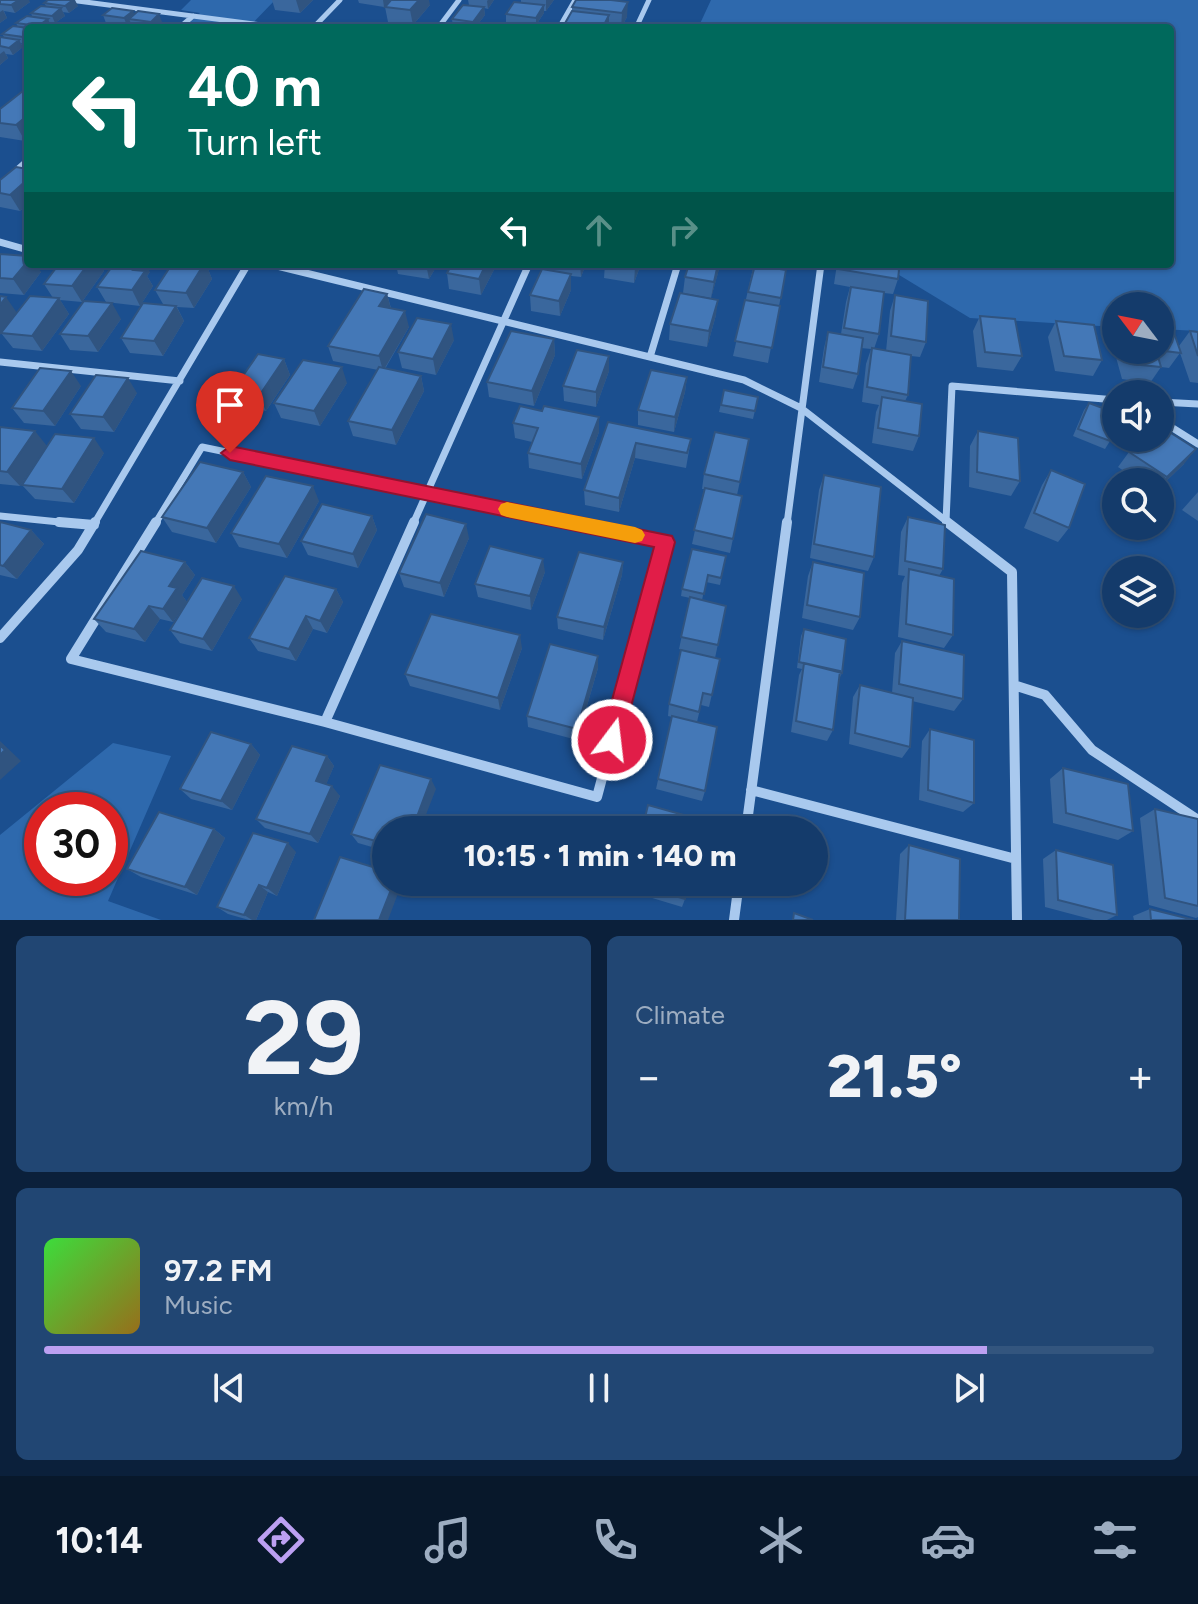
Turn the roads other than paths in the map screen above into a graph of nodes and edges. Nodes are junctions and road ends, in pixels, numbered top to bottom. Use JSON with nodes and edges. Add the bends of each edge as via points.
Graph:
{"nodes":[{"id":1,"x":70,"y":0,"type":"edge"},
{"id":2,"x":140,"y":0,"type":"edge"},
{"id":3,"x":340,"y":0,"type":"edge"},
{"id":4,"x":459,"y":0,"type":"edge"},
{"id":5,"x":575,"y":0,"type":"edge"},
{"id":6,"x":649,"y":0,"type":"edge"},
{"id":7,"x":130,"y":8,"type":"junction"},
{"id":8,"x":193,"y":16,"type":"junction"},
{"id":9,"x":184,"y":24,"type":"edge"},
{"id":10,"x":254,"y":24,"type":"edge"},
{"id":11,"x":317,"y":24,"type":"edge"},
{"id":12,"x":441,"y":24,"type":"edge"},
{"id":13,"x":561,"y":24,"type":"edge"},
{"id":14,"x":638,"y":24,"type":"edge"},
{"id":15,"x":24,"y":163,"type":"edge"},
{"id":16,"x":0,"y":184,"type":"edge"},
{"id":17,"x":0,"y":242,"type":"edge"},
{"id":18,"x":19,"y":249,"type":"junction"},
{"id":19,"x":24,"y":250,"type":"edge"},
{"id":20,"x":9,"y":254,"type":"edge"},
{"id":21,"x":248,"y":268,"type":"edge"},
{"id":22,"x":290,"y":268,"type":"edge"},
{"id":23,"x":527,"y":268,"type":"edge"},
{"id":24,"x":677,"y":268,"type":"edge"},
{"id":25,"x":820,"y":268,"type":"edge"},
{"id":26,"x":503,"y":321,"type":"junction"},
{"id":27,"x":650,"y":357,"type":"junction"},
{"id":28,"x":0,"y":362,"type":"edge"},
{"id":29,"x":180,"y":381,"type":"junction"},
{"id":30,"x":1102,"y":399,"type":"edge"},
{"id":31,"x":1174,"y":403,"type":"edge"},
{"id":32,"x":1198,"y":404,"type":"edge"},
{"id":33,"x":801,"y":408,"type":"junction"},
{"id":34,"x":1174,"y":429,"type":"edge"},
{"id":35,"x":1198,"y":444,"type":"edge"},
{"id":36,"x":425,"y":493,"type":"junction"},
{"id":37,"x":0,"y":516,"type":"edge"},
{"id":38,"x":946,"y":521,"type":"junction"},
{"id":39,"x":94,"y":525,"type":"junction"},
{"id":40,"x":0,"y":638,"type":"edge"},
{"id":41,"x":1014,"y":685,"type":"junction"},
{"id":42,"x":325,"y":722,"type":"junction"},
{"id":43,"x":751,"y":790,"type":"junction"},
{"id":44,"x":748,"y":816,"type":"edge"},
{"id":45,"x":1198,"y":820,"type":"edge"},
{"id":46,"x":1016,"y":859,"type":"junction"},
{"id":47,"x":737,"y":896,"type":"edge"},
{"id":48,"x":734,"y":920,"type":"edge"},
{"id":49,"x":1017,"y":920,"type":"edge"}],
"edges":[{"from":1,"to":7,"type":"street"},
{"from":2,"to":7,"type":"street"},
{"from":3,"to":11,"type":"street"},
{"from":4,"to":12,"type":"street"},
{"from":5,"to":13,"type":"street"},
{"from":6,"to":14,"type":"street"},
{"from":7,"to":8,"type":"street"},
{"from":8,"to":9,"type":"street"},
{"from":8,"to":10,"type":"street"},
{"from":15,"to":16,"type":"street"},
{"from":17,"to":18,"type":"street"},
{"from":18,"to":19,"type":"street"},
{"from":18,"to":20,"type":"street"},
{"from":21,"to":29,"type":"street"},
{"from":22,"to":26,"type":"street"},
{"from":23,"to":26,"type":"street"},
{"from":24,"to":27,"type":"street"},
{"from":25,"to":33,"type":"street"},
{"from":26,"to":27,"type":"street"},
{"from":26,"to":36,"type":"street"},
{"from":27,"to":33,"type":"street","via":[[744,380]]},
{"from":28,"to":29,"type":"street"},
{"from":29,"to":39,"type":"street"},
{"from":30,"to":38,"type":"street","via":[[952,386]]},
{"from":31,"to":32,"type":"street"},
{"from":33,"to":38,"type":"street"},
{"from":33,"to":43,"type":"street"},
{"from":34,"to":35,"type":"street"},
{"from":36,"to":42,"type":"street"},
{"from":36,"to":42,"type":"street","via":[[202,447],[71,659]]},
{"from":36,"to":42,"type":"street","via":[[665,542],[597,797]]},
{"from":37,"to":39,"type":"street"},
{"from":38,"to":41,"type":"street","via":[[1012,572]]},
{"from":39,"to":40,"type":"street"},
{"from":41,"to":45,"type":"street","via":[[1045,695],[1092,750]]},
{"from":41,"to":46,"type":"street"},
{"from":43,"to":44,"type":"street"},
{"from":43,"to":46,"type":"street"},
{"from":46,"to":49,"type":"street"},
{"from":47,"to":48,"type":"street"}]}
